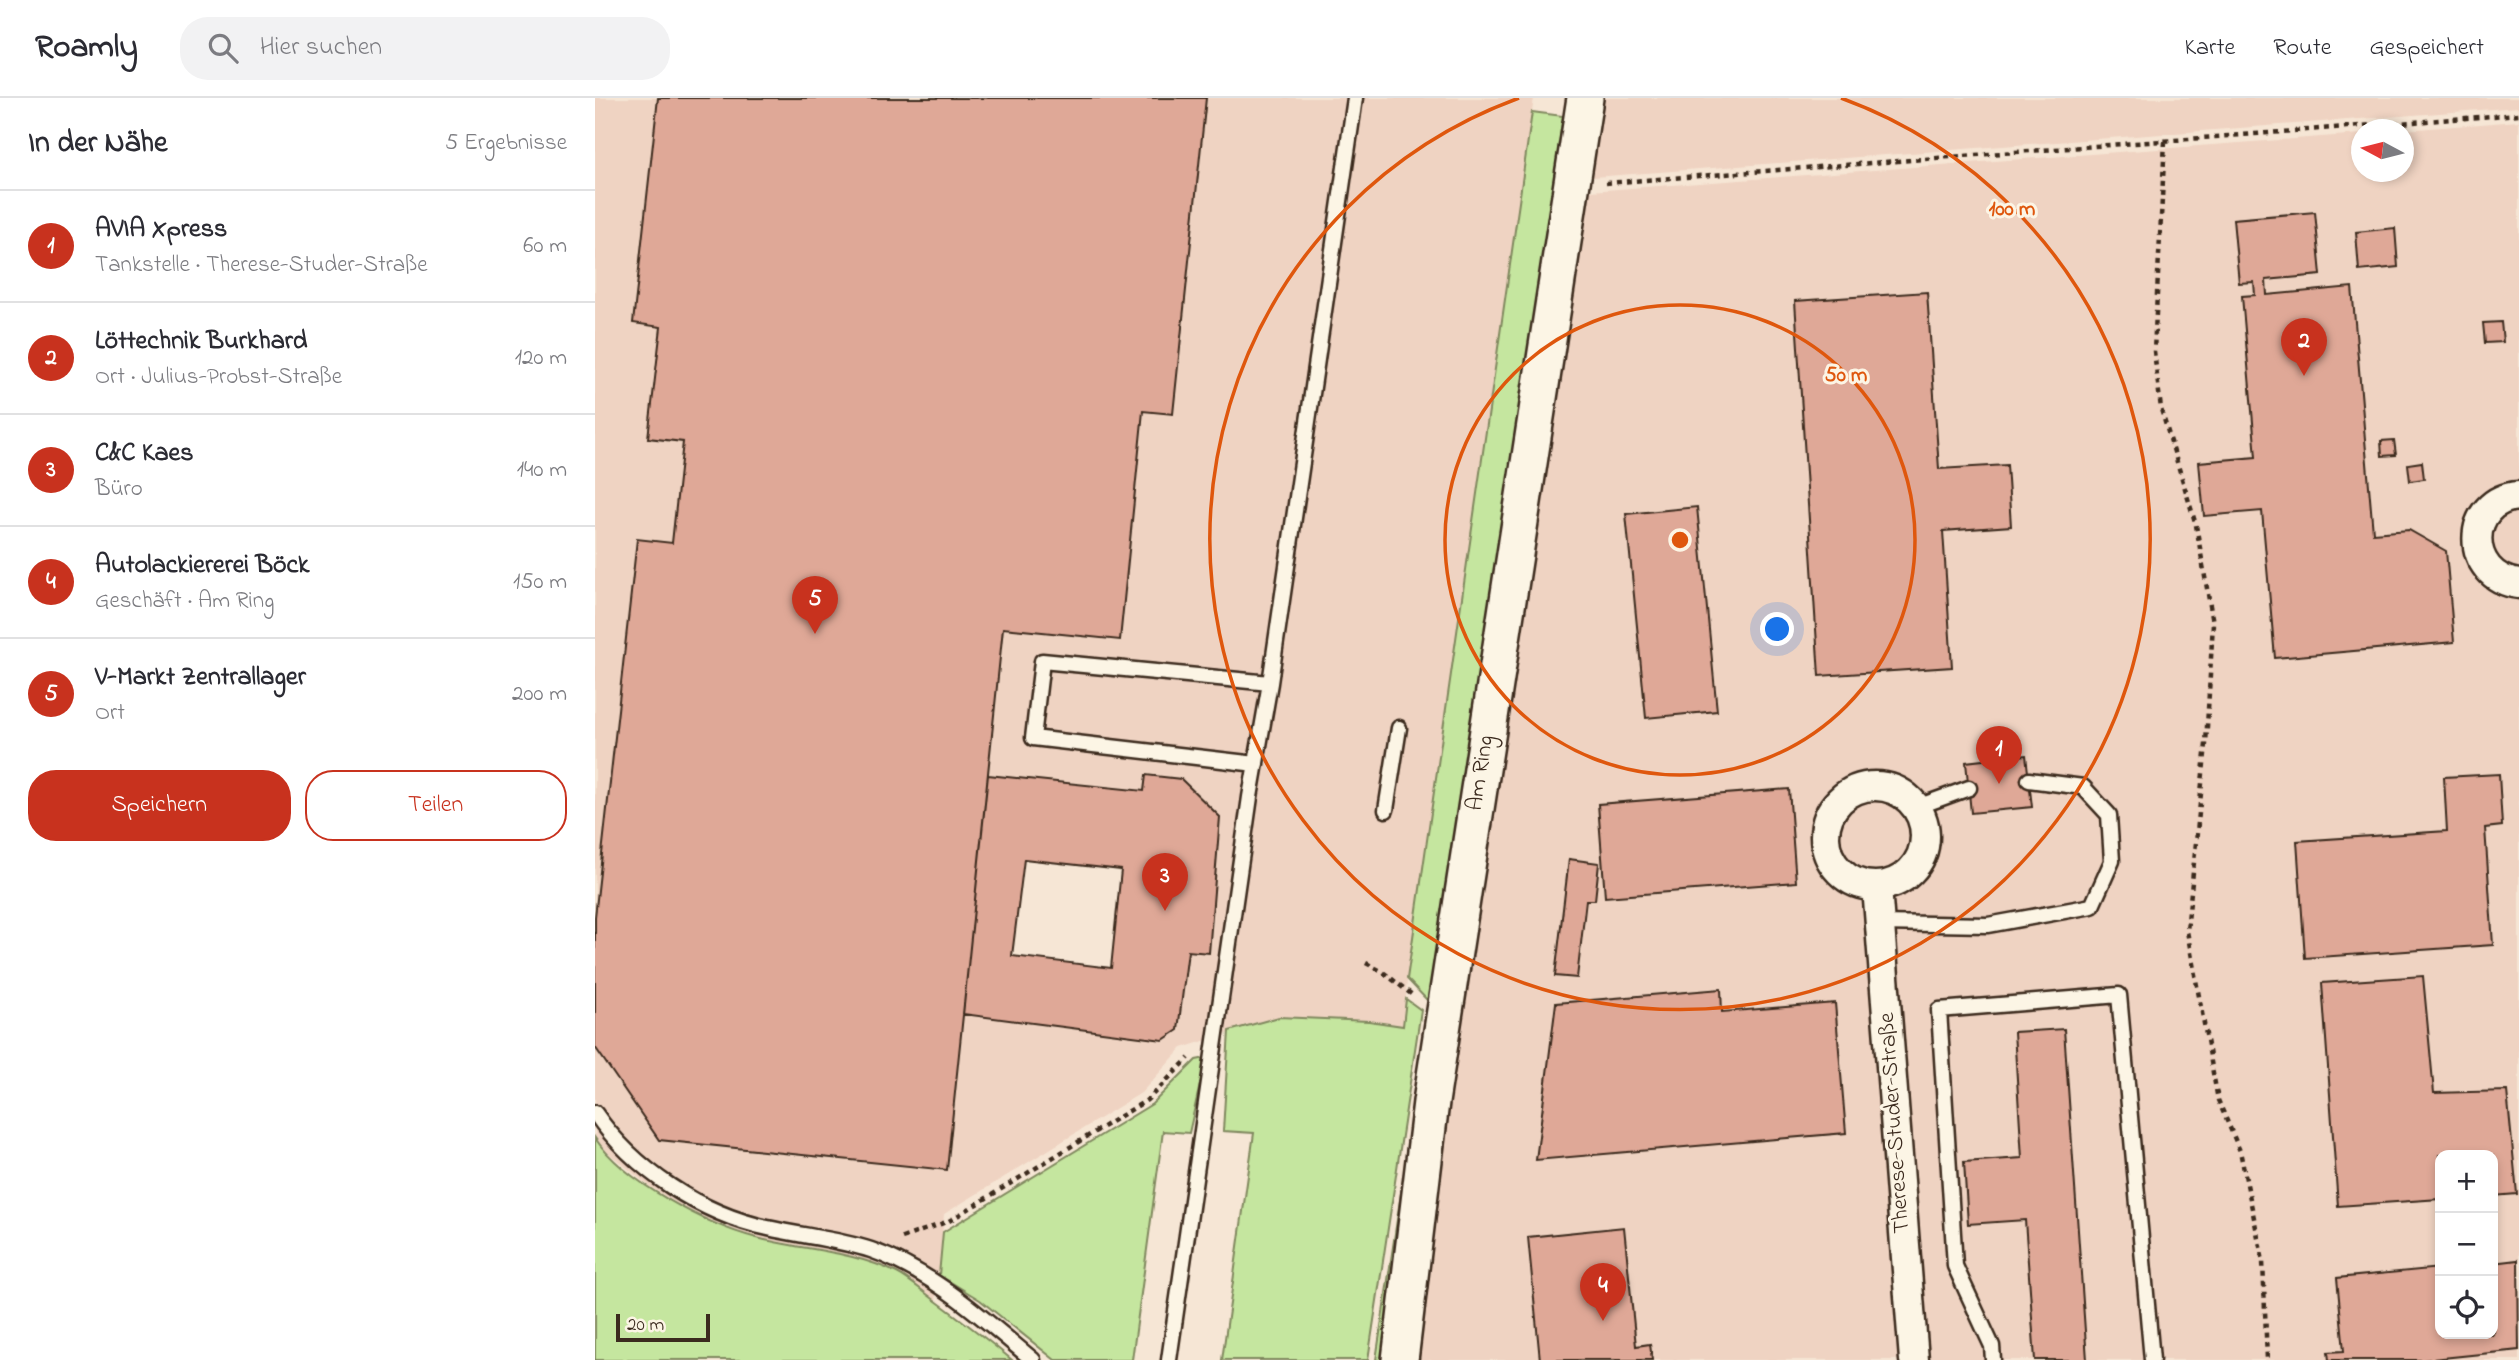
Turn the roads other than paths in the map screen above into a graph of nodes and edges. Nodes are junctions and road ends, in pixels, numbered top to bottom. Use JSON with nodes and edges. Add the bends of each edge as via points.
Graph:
{"nodes":[{"id":1,"x":1355,"y":98,"type":"edge"},
{"id":2,"x":1585,"y":98,"type":"edge"},
{"id":3,"x":2519,"y":496,"type":"edge"},
{"id":4,"x":2519,"y":584,"type":"edge"},
{"id":5,"x":1270,"y":683,"type":"junction"},
{"id":6,"x":1399,"y":728,"type":"dead end"},
{"id":7,"x":1256,"y":764,"type":"junction"},
{"id":8,"x":2029,"y":780,"type":"dead end"},
{"id":9,"x":1969,"y":788,"type":"dead end"},
{"id":10,"x":1917,"y":807,"type":"junction"},
{"id":11,"x":1386,"y":810,"type":"dead end"},
{"id":12,"x":1877,"y":887,"type":"junction"},
{"id":13,"x":1879,"y":923,"type":"junction"},
{"id":14,"x":595,"y":1113,"type":"edge"},
{"id":15,"x":1033,"y":1360,"type":"edge"},
{"id":16,"x":1170,"y":1360,"type":"edge"},
{"id":17,"x":1399,"y":1360,"type":"edge"},
{"id":18,"x":1914,"y":1360,"type":"edge"},
{"id":19,"x":1993,"y":1360,"type":"edge"},
{"id":20,"x":2152,"y":1360,"type":"edge"}],
"edges":[{"from":1,"to":5,"type":"lane"},
{"from":2,"to":17,"type":"street","name":"Am Ring","via":[[1431,1102]]},
{"from":3,"to":4,"type":"street","via":[[2498,502],[2487,512],[2476,538],[2485,566],[2495,577]]},
{"from":5,"to":7,"type":"lane"},
{"from":5,"to":7,"type":"lane","via":[[1042,662],[1033,738]]},
{"from":6,"to":11,"type":"lane"},
{"from":7,"to":16,"type":"lane"},
{"from":8,"to":13,"type":"lane","via":[[2083,788],[2109,816],[2112,860],[2092,906],[1988,925]]},
{"from":9,"to":10,"type":"lane"},
{"from":10,"to":12,"type":"street","via":[[1924,821],[1923,852],[1906,876]]},
{"from":10,"to":12,"type":"street","via":[[1905,794],[1872,785],[1854,789],[1829,813],[1825,847],[1832,863],[1852,880]]},
{"from":12,"to":13,"type":"street","name":"Therese-Studer-Straße"},
{"from":13,"to":18,"type":"street","name":"Therese-Studer-Straße"},
{"from":14,"to":15,"type":"lane","via":[[609,1134],[650,1171],[698,1203],[764,1228],[872,1250],[972,1309]]},
{"from":19,"to":20,"type":"lane","via":[[1992,1346],[1955,1266],[1939,1010],[2119,995]]}]}
